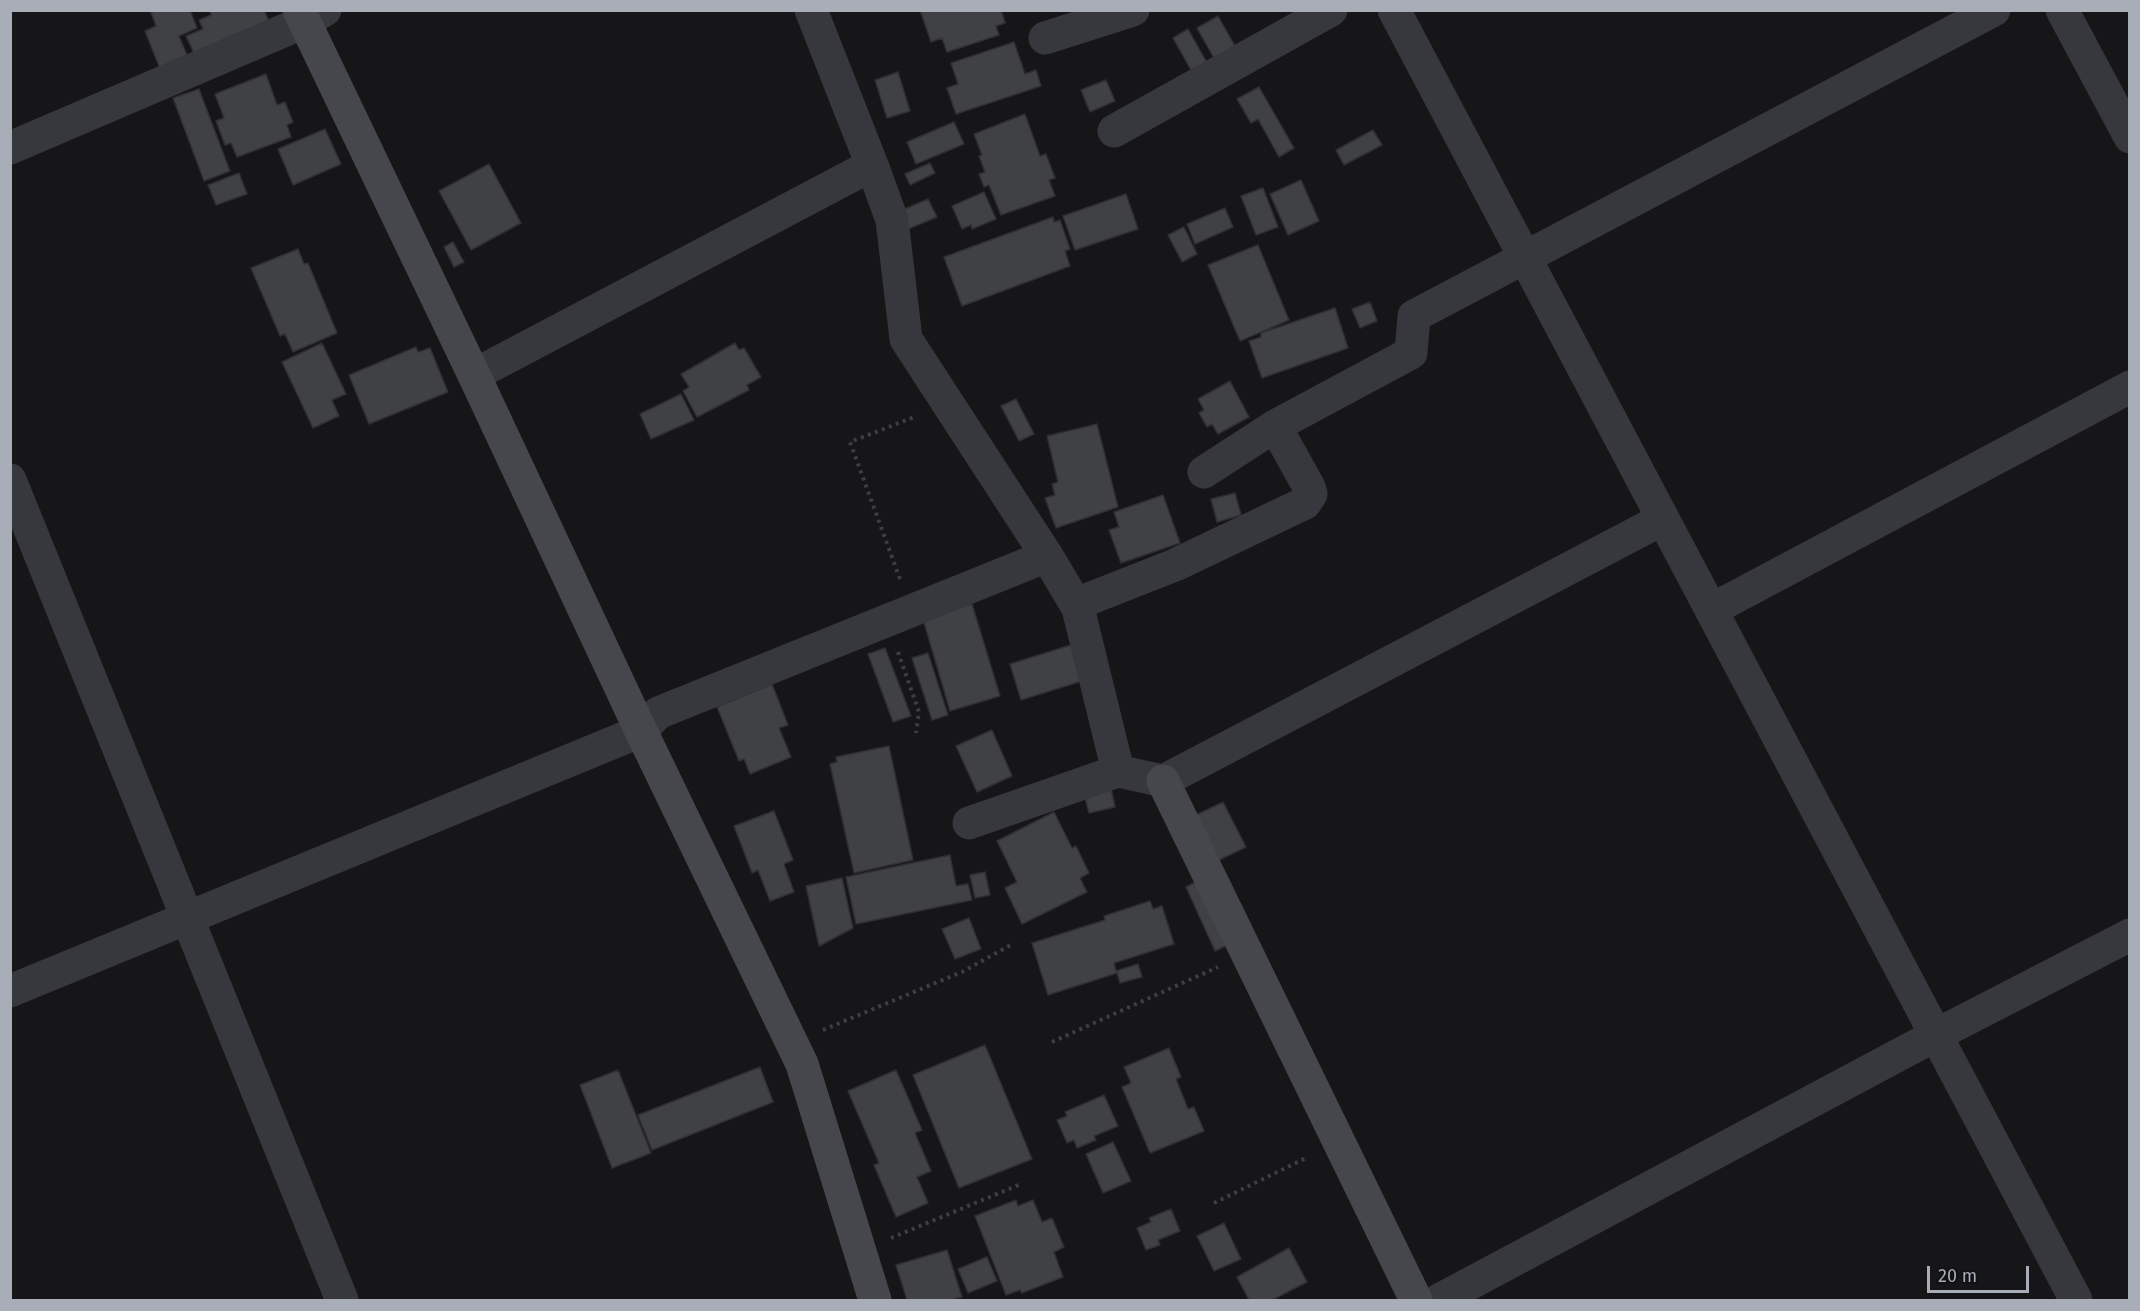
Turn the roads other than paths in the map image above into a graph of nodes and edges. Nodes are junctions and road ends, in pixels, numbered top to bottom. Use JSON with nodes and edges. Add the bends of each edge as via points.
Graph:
{"nodes":[{"id":1,"x":811,"y":10,"type":"edge"},
{"id":2,"x":1133,"y":10,"type":"edge"},
{"id":3,"x":1331,"y":10,"type":"edge"},
{"id":4,"x":1394,"y":10,"type":"edge"},
{"id":5,"x":1994,"y":10,"type":"edge"},
{"id":6,"x":2062,"y":10,"type":"edge"},
{"id":7,"x":309,"y":14,"type":"edge"},
{"id":8,"x":1045,"y":38,"type":"dead end"},
{"id":9,"x":1114,"y":130,"type":"dead end"},
{"id":10,"x":2130,"y":137,"type":"edge"},
{"id":11,"x":10,"y":148,"type":"edge"},
{"id":12,"x":872,"y":165,"type":"junction"},
{"id":13,"x":1526,"y":259,"type":"junction"},
{"id":14,"x":474,"y":375,"type":"junction"},
{"id":15,"x":2130,"y":387,"type":"edge"},
{"id":16,"x":1275,"y":426,"type":"junction"},
{"id":17,"x":1204,"y":472,"type":"dead end"},
{"id":18,"x":10,"y":480,"type":"edge"},
{"id":19,"x":1663,"y":519,"type":"junction"},
{"id":20,"x":1047,"y":556,"type":"junction"},
{"id":21,"x":1076,"y":604,"type":"junction"},
{"id":22,"x":1712,"y":610,"type":"junction"},
{"id":23,"x":641,"y":731,"type":"junction"},
{"id":24,"x":1118,"y":771,"type":"junction"},
{"id":25,"x":1162,"y":781,"type":"junction"},
{"id":26,"x":969,"y":823,"type":"dead end"},
{"id":27,"x":188,"y":918,"type":"junction"},
{"id":28,"x":2130,"y":935,"type":"edge"},
{"id":29,"x":10,"y":991,"type":"edge"},
{"id":30,"x":1936,"y":1035,"type":"junction"},
{"id":31,"x":342,"y":1300,"type":"edge"},
{"id":32,"x":874,"y":1300,"type":"edge"},
{"id":33,"x":1416,"y":1300,"type":"edge"},
{"id":34,"x":1439,"y":1300,"type":"edge"},
{"id":35,"x":2076,"y":1300,"type":"edge"}],
"edges":[{"from":1,"to":12,"type":"street"},
{"from":2,"to":8,"type":"street"},
{"from":3,"to":9,"type":"street"},
{"from":4,"to":13,"type":"street"},
{"from":5,"to":13,"type":"street"},
{"from":6,"to":10,"type":"street"},
{"from":7,"to":11,"type":"street"},
{"from":7,"to":14,"type":"street"},
{"from":12,"to":14,"type":"street"},
{"from":12,"to":20,"type":"street","via":[[892,220],[906,339]]},
{"from":13,"to":16,"type":"street","via":[[1414,316],[1411,353]]},
{"from":13,"to":19,"type":"street"},
{"from":14,"to":23,"type":"street"},
{"from":15,"to":22,"type":"street"},
{"from":16,"to":17,"type":"street"},
{"from":16,"to":21,"type":"street","via":[[1309,487],[1311,494],[1305,503],[1174,565]]},
{"from":18,"to":27,"type":"street"},
{"from":19,"to":22,"type":"street"},
{"from":19,"to":25,"type":"street"},
{"from":20,"to":21,"type":"street"},
{"from":20,"to":23,"type":"street","via":[[658,713]]},
{"from":21,"to":24,"type":"street"},
{"from":22,"to":30,"type":"street"},
{"from":23,"to":27,"type":"street"},
{"from":23,"to":32,"type":"street","via":[[802,1064]]},
{"from":24,"to":25,"type":"street"},
{"from":24,"to":26,"type":"street"},
{"from":25,"to":33,"type":"street"},
{"from":27,"to":29,"type":"street"},
{"from":27,"to":31,"type":"street"},
{"from":28,"to":30,"type":"street"},
{"from":30,"to":34,"type":"street"},
{"from":30,"to":35,"type":"street"}]}
